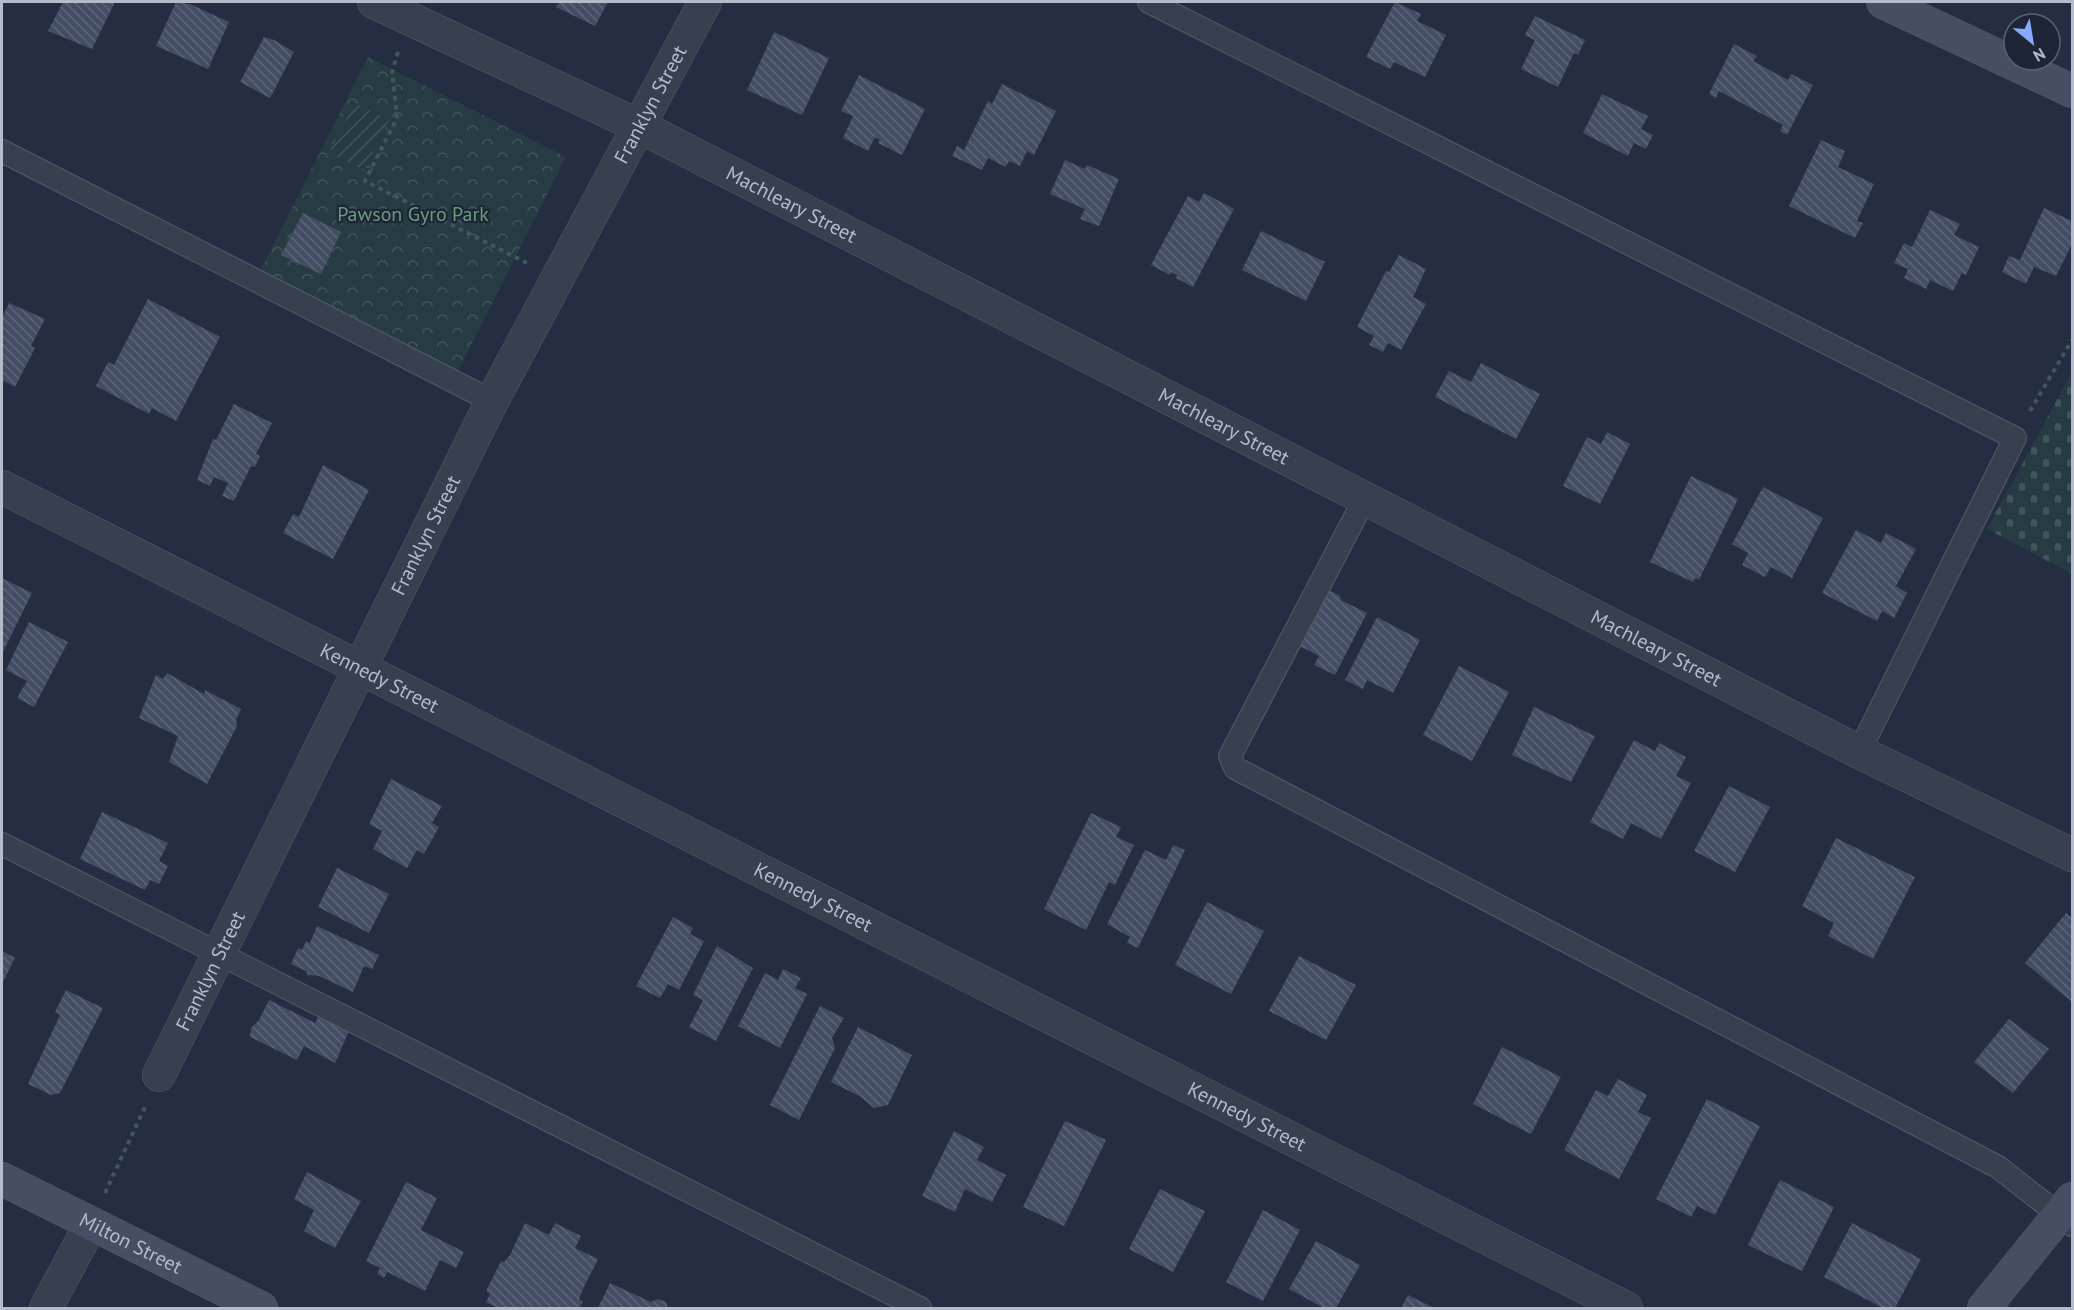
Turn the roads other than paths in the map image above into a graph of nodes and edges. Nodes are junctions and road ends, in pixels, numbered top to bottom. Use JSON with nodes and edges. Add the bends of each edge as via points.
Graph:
{"nodes":[{"id":1,"x":374,"y":2,"type":"edge"},
{"id":2,"x":705,"y":2,"type":"edge"},
{"id":3,"x":1149,"y":2,"type":"edge"},
{"id":4,"x":1883,"y":2,"type":"edge"},
{"id":5,"x":2073,"y":91,"type":"edge"},
{"id":6,"x":639,"y":126,"type":"junction"},
{"id":7,"x":2,"y":151,"type":"edge"},
{"id":8,"x":492,"y":401,"type":"junction"},
{"id":9,"x":2,"y":487,"type":"edge"},
{"id":10,"x":1365,"y":500,"type":"junction"},
{"id":11,"x":361,"y":669,"type":"junction"},
{"id":12,"x":1859,"y":752,"type":"junction"},
{"id":13,"x":2,"y":844,"type":"edge"},
{"id":14,"x":2073,"y":855,"type":"edge"},
{"id":15,"x":221,"y":954,"type":"junction"},
{"id":16,"x":159,"y":1075,"type":"road end"},
{"id":17,"x":2,"y":1179,"type":"edge"},
{"id":18,"x":2068,"y":1213,"type":"edge"},
{"id":19,"x":91,"y":1224,"type":"junction"},
{"id":20,"x":46,"y":1308,"type":"edge"},
{"id":21,"x":261,"y":1308,"type":"edge"},
{"id":22,"x":920,"y":1308,"type":"edge"},
{"id":23,"x":1626,"y":1308,"type":"edge"},
{"id":24,"x":1984,"y":1308,"type":"edge"}],
"edges":[{"from":1,"to":6,"type":"street","name":"Machleary Street"},
{"from":2,"to":6,"type":"street","name":"Franklyn Street"},
{"from":3,"to":12,"type":"lane","via":[[2014,438]]},
{"from":4,"to":5,"type":"street"},
{"from":6,"to":8,"type":"street","name":"Franklyn Street"},
{"from":6,"to":10,"type":"street","name":"Machleary Street"},
{"from":7,"to":8,"type":"lane"},
{"from":8,"to":11,"type":"street","name":"Franklyn Street"},
{"from":9,"to":11,"type":"street","name":"Kennedy Street"},
{"from":10,"to":12,"type":"street","name":"Machleary Street"},
{"from":10,"to":18,"type":"lane","via":[[1230,756],[1235,768],[1998,1167]]},
{"from":11,"to":15,"type":"street","name":"Franklyn Street"},
{"from":11,"to":23,"type":"street","name":"Kennedy Street"},
{"from":12,"to":14,"type":"street","name":"Machleary Street"},
{"from":13,"to":15,"type":"lane"},
{"from":15,"to":16,"type":"street","name":"Franklyn Street"},
{"from":15,"to":22,"type":"lane"},
{"from":17,"to":19,"type":"street","name":"Milton Street"},
{"from":18,"to":24,"type":"street"},
{"from":19,"to":20,"type":"street"},
{"from":19,"to":21,"type":"street","name":"Milton Street"}]}
